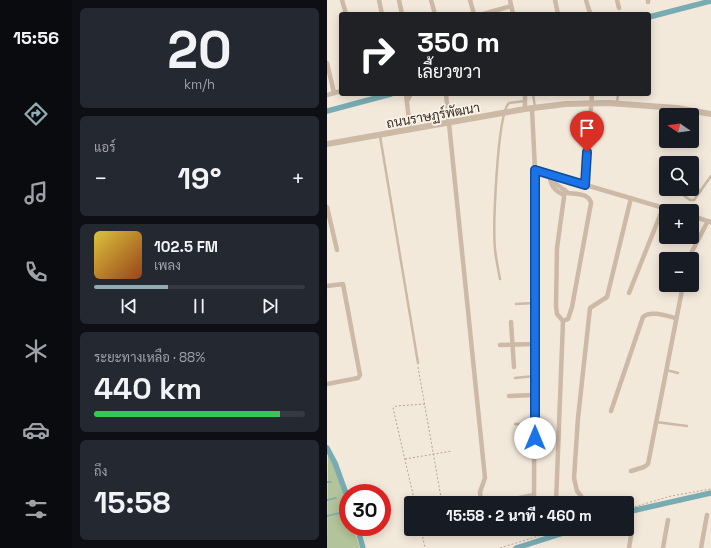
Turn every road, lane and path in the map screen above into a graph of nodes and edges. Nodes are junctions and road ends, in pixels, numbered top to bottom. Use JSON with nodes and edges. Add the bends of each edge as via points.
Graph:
{"nodes":[{"id":1,"x":342,"y":0,"type":"edge"},
{"id":2,"x":379,"y":0,"type":"edge"},
{"id":3,"x":399,"y":0,"type":"edge"},
{"id":4,"x":431,"y":0,"type":"edge"},
{"id":5,"x":470,"y":0,"type":"edge"},
{"id":6,"x":510,"y":0,"type":"edge"},
{"id":7,"x":555,"y":0,"type":"edge"},
{"id":8,"x":586,"y":0,"type":"edge"},
{"id":9,"x":617,"y":0,"type":"edge"},
{"id":10,"x":511,"y":6,"type":"junction"},
{"id":11,"x":619,"y":8,"type":"dead end"},
{"id":12,"x":345,"y":12,"type":"edge"},
{"id":13,"x":382,"y":12,"type":"edge"},
{"id":14,"x":402,"y":12,"type":"edge"},
{"id":15,"x":434,"y":12,"type":"edge"},
{"id":16,"x":473,"y":12,"type":"edge"},
{"id":17,"x":490,"y":12,"type":"edge"},
{"id":18,"x":512,"y":12,"type":"edge"},
{"id":19,"x":558,"y":12,"type":"edge"},
{"id":20,"x":590,"y":12,"type":"edge"},
{"id":21,"x":327,"y":63,"type":"edge"},
{"id":22,"x":339,"y":92,"type":"edge"},
{"id":23,"x":334,"y":93,"type":"junction"},
{"id":24,"x":327,"y":95,"type":"edge"},
{"id":25,"x":446,"y":96,"type":"edge"},
{"id":26,"x":525,"y":96,"type":"edge"},
{"id":27,"x":533,"y":96,"type":"edge"},
{"id":28,"x":592,"y":96,"type":"edge"},
{"id":29,"x":618,"y":96,"type":"edge"},
{"id":30,"x":406,"y":97,"type":"edge"},
{"id":31,"x":525,"y":101,"type":"junction"},
{"id":32,"x":591,"y":103,"type":"junction"},
{"id":33,"x":617,"y":103,"type":"junction"},
{"id":34,"x":525,"y":109,"type":"junction"},
{"id":35,"x":533,"y":109,"type":"junction"},
{"id":36,"x":503,"y":113,"type":"junction"},
{"id":37,"x":711,"y":114,"type":"edge"},
{"id":38,"x":448,"y":123,"type":"junction"},
{"id":39,"x":410,"y":129,"type":"junction"},
{"id":40,"x":380,"y":135,"type":"junction"},
{"id":41,"x":327,"y":144,"type":"edge"},
{"id":42,"x":535,"y":170,"type":"junction"},
{"id":43,"x":552,"y":175,"type":"junction"},
{"id":44,"x":711,"y":176,"type":"edge"},
{"id":45,"x":585,"y":185,"type":"junction"},
{"id":46,"x":701,"y":191,"type":"edge"},
{"id":47,"x":566,"y":192,"type":"junction"},
{"id":48,"x":686,"y":196,"type":"edge"},
{"id":49,"x":696,"y":196,"type":"edge"},
{"id":50,"x":631,"y":198,"type":"junction"},
{"id":51,"x":327,"y":207,"type":"edge"},
{"id":52,"x":659,"y":207,"type":"edge"},
{"id":53,"x":659,"y":218,"type":"edge"},
{"id":54,"x":699,"y":218,"type":"edge"},
{"id":55,"x":709,"y":222,"type":"edge"},
{"id":56,"x":337,"y":250,"type":"dead end"},
{"id":57,"x":692,"y":252,"type":"edge"},
{"id":58,"x":500,"y":280,"type":"dead end"},
{"id":59,"x":327,"y":286,"type":"edge"},
{"id":60,"x":682,"y":292,"type":"edge"},
{"id":61,"x":629,"y":293,"type":"dead end"},
{"id":62,"x":535,"y":303,"type":"junction"},
{"id":63,"x":516,"y":304,"type":"dead end"},
{"id":64,"x":676,"y":318,"type":"junction"},
{"id":65,"x":563,"y":321,"type":"junction"},
{"id":66,"x":511,"y":322,"type":"dead end"},
{"id":67,"x":499,"y":344,"type":"dead end"},
{"id":68,"x":513,"y":344,"type":"junction"},
{"id":69,"x":535,"y":344,"type":"junction"},
{"id":70,"x":418,"y":362,"type":"joint"},
{"id":71,"x":514,"y":367,"type":"dead end"},
{"id":72,"x":666,"y":370,"type":"junction"},
{"id":73,"x":678,"y":372,"type":"dead end"},
{"id":74,"x":535,"y":376,"type":"junction"},
{"id":75,"x":515,"y":378,"type":"dead end"},
{"id":76,"x":327,"y":384,"type":"edge"},
{"id":77,"x":535,"y":395,"type":"junction"},
{"id":78,"x":509,"y":396,"type":"dead end"},
{"id":79,"x":425,"y":404,"type":"junction"},
{"id":80,"x":611,"y":411,"type":"dead end"},
{"id":81,"x":656,"y":422,"type":"junction"},
{"id":82,"x":515,"y":424,"type":"dead end"},
{"id":83,"x":535,"y":424,"type":"junction"},
{"id":84,"x":687,"y":426,"type":"dead end"},
{"id":85,"x":452,"y":451,"type":"dead end"},
{"id":86,"x":433,"y":454,"type":"junction"},
{"id":87,"x":405,"y":459,"type":"junction"},
{"id":88,"x":631,"y":471,"type":"dead end"},
{"id":89,"x":711,"y":489,"type":"edge"},
{"id":90,"x":535,"y":494,"type":"joint"},
{"id":91,"x":413,"y":496,"type":"edge"},
{"id":92,"x":441,"y":496,"type":"edge"},
{"id":93,"x":480,"y":496,"type":"edge"},
{"id":94,"x":524,"y":496,"type":"edge"},
{"id":95,"x":555,"y":496,"type":"edge"},
{"id":96,"x":581,"y":496,"type":"dead end"},
{"id":97,"x":634,"y":507,"type":"edge"},
{"id":98,"x":707,"y":515,"type":"dead end"},
{"id":99,"x":668,"y":520,"type":"dead end"},
{"id":100,"x":422,"y":536,"type":"edge"},
{"id":101,"x":538,"y":536,"type":"edge"},
{"id":102,"x":631,"y":536,"type":"edge"},
{"id":103,"x":425,"y":548,"type":"edge"},
{"id":104,"x":499,"y":548,"type":"edge"},
{"id":105,"x":629,"y":548,"type":"edge"},
{"id":106,"x":663,"y":548,"type":"edge"},
{"id":107,"x":701,"y":548,"type":"edge"}],
"edges":[{"from":1,"to":12,"type":"street"},
{"from":2,"to":13,"type":"street"},
{"from":3,"to":14,"type":"street"},
{"from":4,"to":15,"type":"street"},
{"from":5,"to":16,"type":"street"},
{"from":6,"to":10,"type":"street"},
{"from":7,"to":19,"type":"street"},
{"from":8,"to":20,"type":"street"},
{"from":9,"to":11,"type":"street"},
{"from":10,"to":17,"type":"street"},
{"from":10,"to":18,"type":"street"},
{"from":21,"to":23,"type":"street"},
{"from":22,"to":23,"type":"street"},
{"from":23,"to":24,"type":"street"},
{"from":25,"to":38,"type":"street"},
{"from":26,"to":31,"type":"street"},
{"from":27,"to":35,"type":"lane"},
{"from":28,"to":32,"type":"street"},
{"from":29,"to":33,"type":"lane"},
{"from":30,"to":39,"type":"street"},
{"from":31,"to":34,"type":"street"},
{"from":31,"to":36,"type":"lane","via":[[509,103]]},
{"from":32,"to":33,"type":"street","name":"ถนนราษฏร์พัฒนา"},
{"from":32,"to":35,"type":"street","name":"ถนนราษฏร์พัฒนา"},
{"from":32,"to":45,"type":"street"},
{"from":33,"to":37,"type":"street","name":"ถนนราษฏร์พัฒนา","via":[[677,108]]},
{"from":34,"to":35,"type":"street","name":"ถนนราษฏร์พัฒนา"},
{"from":34,"to":36,"type":"street","name":"ถนนราษฏร์พัฒนา"},
{"from":35,"to":42,"type":"street"},
{"from":36,"to":38,"type":"street","name":"ถนนราษฏร์พัฒนา"},
{"from":36,"to":58,"type":"lane","via":[[498,151],[495,249]]},
{"from":38,"to":39,"type":"street","name":"ถนนราษฏร์พัฒนา"},
{"from":38,"to":93,"type":"street","via":[[485,478]]},
{"from":39,"to":40,"type":"street","name":"ถนนราษฏร์พัฒนา"},
{"from":40,"to":41,"type":"street","name":"ถนนราษฏร์พัฒนา"},
{"from":40,"to":70,"type":"lane"},
{"from":42,"to":43,"type":"street"},
{"from":42,"to":62,"type":"street"},
{"from":43,"to":45,"type":"street"},
{"from":43,"to":47,"type":"street","via":[[552,186],[555,190]]},
{"from":44,"to":46,"type":"lane"},
{"from":45,"to":50,"type":"street"},
{"from":47,"to":65,"type":"street","via":[[558,234],[556,281],[557,314]]},
{"from":47,"to":65,"type":"street","via":[[587,196],[591,203],[572,307],[568,319]]},
{"from":48,"to":49,"type":"lane","via":[[692,200]]},
{"from":50,"to":52,"type":"street"},
{"from":50,"to":96,"type":"street","via":[[607,297],[590,308],[574,478]]},
{"from":51,"to":56,"type":"street"},
{"from":53,"to":61,"type":"street"},
{"from":54,"to":55,"type":"street"},
{"from":55,"to":57,"type":"street"},
{"from":59,"to":76,"type":"street","via":[[343,284],[360,377]]},
{"from":60,"to":64,"type":"street"},
{"from":62,"to":63,"type":"lane"},
{"from":62,"to":69,"type":"street"},
{"from":64,"to":72,"type":"street"},
{"from":64,"to":80,"type":"street","via":[[652,314],[643,317]]},
{"from":65,"to":95,"type":"street"},
{"from":66,"to":68,"type":"street"},
{"from":67,"to":68,"type":"street"},
{"from":68,"to":69,"type":"street"},
{"from":68,"to":71,"type":"street"},
{"from":69,"to":74,"type":"street"},
{"from":70,"to":79,"type":"path"},
{"from":72,"to":73,"type":"lane"},
{"from":72,"to":81,"type":"street"},
{"from":74,"to":75,"type":"lane"},
{"from":74,"to":77,"type":"street"},
{"from":77,"to":78,"type":"street"},
{"from":77,"to":83,"type":"street"},
{"from":79,"to":86,"type":"path"},
{"from":79,"to":87,"type":"path","via":[[393,408]]},
{"from":81,"to":84,"type":"lane"},
{"from":81,"to":88,"type":"street","via":[[648,464]]},
{"from":82,"to":83,"type":"lane"},
{"from":83,"to":90,"type":"street"},
{"from":85,"to":86,"type":"path"},
{"from":86,"to":87,"type":"path"},
{"from":86,"to":92,"type":"path"},
{"from":87,"to":91,"type":"path"},
{"from":89,"to":97,"type":"path","via":[[671,496]]},
{"from":90,"to":94,"type":"lane"},
{"from":98,"to":107,"type":"street"},
{"from":99,"to":106,"type":"street"},
{"from":100,"to":103,"type":"path"},
{"from":101,"to":104,"type":"path"},
{"from":102,"to":105,"type":"street"}]}
